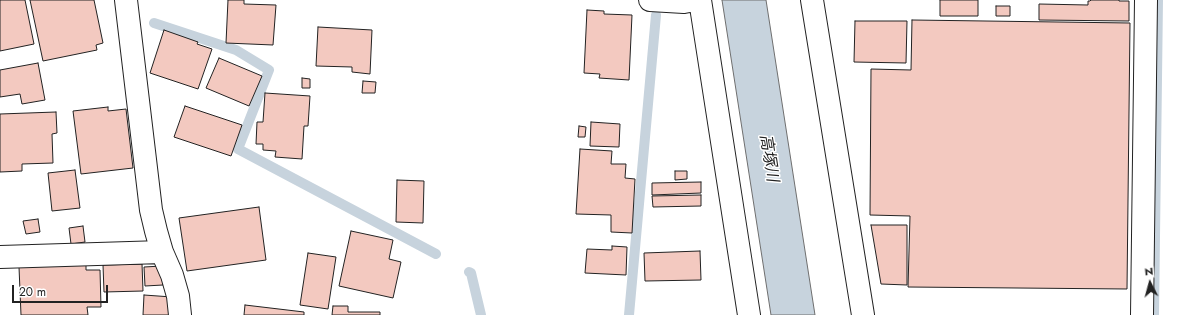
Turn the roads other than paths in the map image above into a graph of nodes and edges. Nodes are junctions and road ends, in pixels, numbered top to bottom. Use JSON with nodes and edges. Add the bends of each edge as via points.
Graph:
{"nodes":[{"id":1,"x":126,"y":0,"type":"edge"},
{"id":2,"x":650,"y":0,"type":"edge"},
{"id":3,"x":695,"y":0,"type":"edge"},
{"id":4,"x":700,"y":0,"type":"edge"},
{"id":5,"x":812,"y":0,"type":"edge"},
{"id":6,"x":1146,"y":0,"type":"edge"},
{"id":7,"x":162,"y":252,"type":"junction"},
{"id":8,"x":0,"y":257,"type":"edge"},
{"id":9,"x":180,"y":315,"type":"edge"},
{"id":10,"x":749,"y":315,"type":"edge"},
{"id":11,"x":863,"y":315,"type":"edge"},
{"id":12,"x":1142,"y":315,"type":"edge"}],
"edges":[{"from":1,"to":7,"type":"street","via":[[151,210]]},
{"from":2,"to":3,"type":"street"},
{"from":4,"to":10,"type":"street"},
{"from":5,"to":11,"type":"street"},
{"from":6,"to":12,"type":"street"},
{"from":7,"to":8,"type":"street"},
{"from":7,"to":9,"type":"street","via":[[178,296]]}]}
